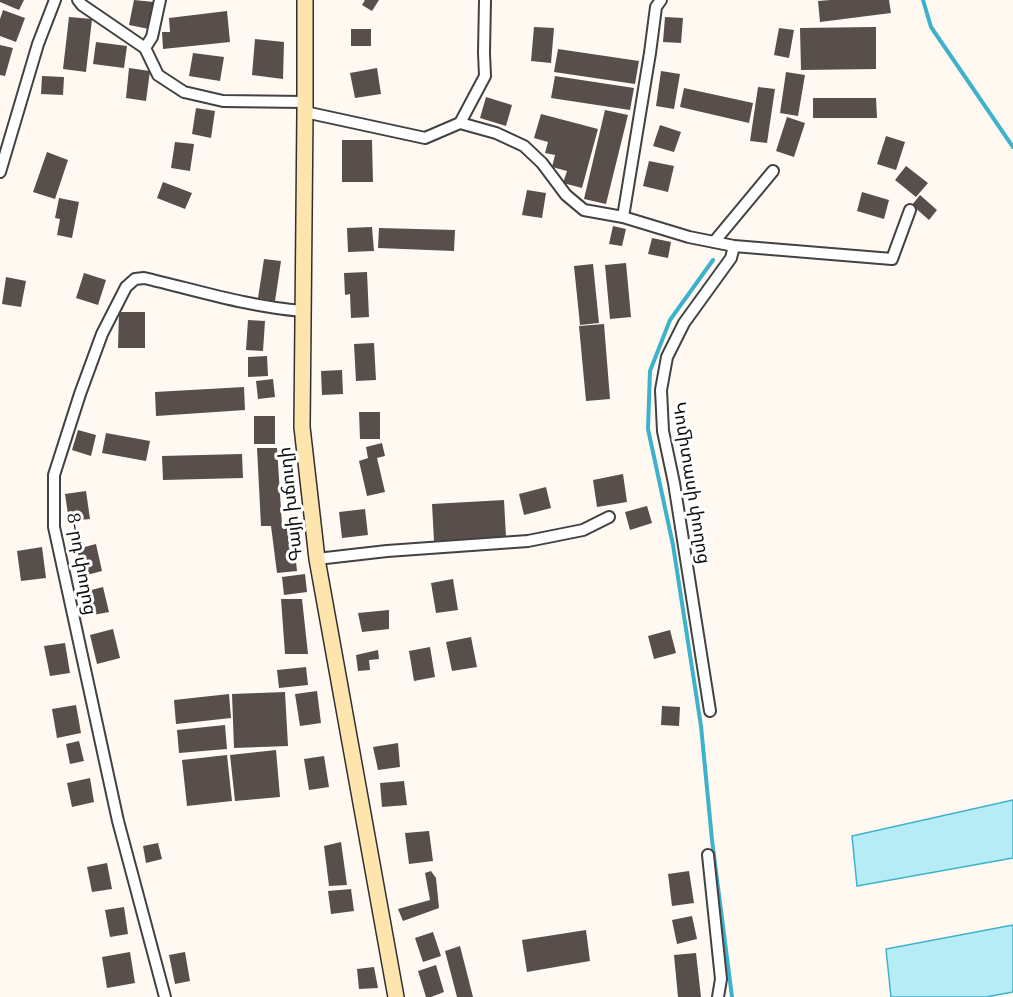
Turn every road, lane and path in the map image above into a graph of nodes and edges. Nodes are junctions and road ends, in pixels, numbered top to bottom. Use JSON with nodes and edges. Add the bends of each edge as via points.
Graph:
{"nodes":[{"id":1,"x":55,"y":0,"type":"edge"},
{"id":2,"x":78,"y":0,"type":"edge"},
{"id":3,"x":160,"y":0,"type":"edge"},
{"id":4,"x":304,"y":0,"type":"edge"},
{"id":5,"x":485,"y":0,"type":"edge"},
{"id":6,"x":661,"y":0,"type":"edge"},
{"id":7,"x":145,"y":48,"type":"junction"},
{"id":8,"x":305,"y":107,"type":"junction"},
{"id":9,"x":460,"y":123,"type":"junction"},
{"id":10,"x":773,"y":171,"type":"dead end"},
{"id":11,"x":0,"y":172,"type":"edge"},
{"id":12,"x":910,"y":210,"type":"dead end"},
{"id":13,"x":623,"y":217,"type":"junction"},
{"id":14,"x":714,"y":242,"type":"junction"},
{"id":15,"x":734,"y":246,"type":"junction"},
{"id":16,"x":303,"y":311,"type":"junction"},
{"id":17,"x":609,"y":517,"type":"dead end"},
{"id":18,"x":317,"y":559,"type":"junction"},
{"id":19,"x":710,"y":711,"type":"dead end"},
{"id":20,"x":708,"y":855,"type":"dead end"},
{"id":21,"x":165,"y":997,"type":"edge"},
{"id":22,"x":396,"y":997,"type":"edge"},
{"id":23,"x":717,"y":997,"type":"edge"}],
"edges":[{"from":1,"to":11,"type":"street"},
{"from":2,"to":7,"type":"street"},
{"from":3,"to":7,"type":"street","via":[[152,37]]},
{"from":4,"to":8,"type":"main road","name":"Գայի խճուղի"},
{"from":5,"to":9,"type":"street","via":[[485,76]]},
{"from":6,"to":13,"type":"street","via":[[656,7]]},
{"from":7,"to":8,"type":"street","via":[[158,75],[184,92],[223,101]]},
{"from":8,"to":9,"type":"street","via":[[425,138]]},
{"from":8,"to":16,"type":"main road","name":"Գայի խճուղի"},
{"from":9,"to":13,"type":"street","via":[[524,146],[584,210]]},
{"from":10,"to":14,"type":"street"},
{"from":12,"to":15,"type":"street","via":[[892,259]]},
{"from":13,"to":14,"type":"street"},
{"from":14,"to":15,"type":"street"},
{"from":15,"to":19,"type":"street","name":"Կոմիտասի փողոց","via":[[728,264],[684,323],[667,357],[661,390],[663,431]]},
{"from":16,"to":18,"type":"main road","name":"Գայի խճուղի","via":[[303,427]]},
{"from":16,"to":21,"type":"street","name":"8-րդ փողոց","via":[[135,279],[126,287],[102,334],[54,475],[54,527],[117,821]]},
{"from":17,"to":18,"type":"street","via":[[583,530],[528,541]]},
{"from":18,"to":22,"type":"main road","name":"Գայի խճուղի"},
{"from":20,"to":23,"type":"street","via":[[721,979]]}]}
